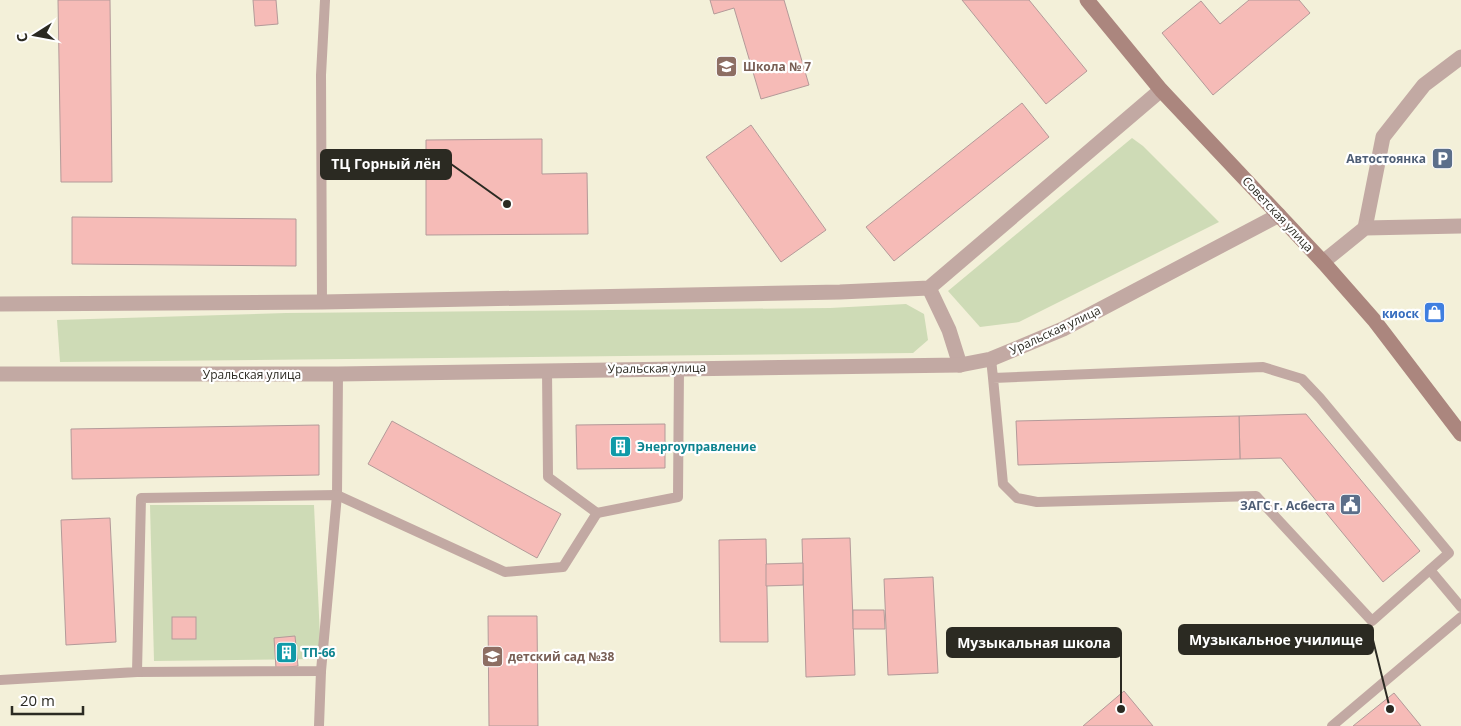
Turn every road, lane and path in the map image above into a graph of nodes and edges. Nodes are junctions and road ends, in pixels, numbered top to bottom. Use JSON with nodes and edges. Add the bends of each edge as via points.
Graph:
{"nodes":[{"id":1,"x":325,"y":0,"type":"edge"},
{"id":2,"x":1087,"y":0,"type":"edge"},
{"id":3,"x":1461,"y":57,"type":"edge"},
{"id":4,"x":1161,"y":90,"type":"junction"},
{"id":5,"x":1279,"y":215,"type":"junction"},
{"id":6,"x":1461,"y":226,"type":"edge"},
{"id":7,"x":1365,"y":228,"type":"junction"},
{"id":8,"x":1323,"y":262,"type":"junction"},
{"id":9,"x":929,"y":288,"type":"junction"},
{"id":10,"x":322,"y":302,"type":"junction"},
{"id":11,"x":0,"y":304,"type":"edge"},
{"id":12,"x":991,"y":359,"type":"junction"},
{"id":13,"x":960,"y":365,"type":"junction"},
{"id":14,"x":679,"y":368,"type":"junction"},
{"id":15,"x":547,"y":370,"type":"junction"},
{"id":16,"x":0,"y":374,"type":"edge"},
{"id":17,"x":338,"y":374,"type":"junction"},
{"id":18,"x":993,"y":378,"type":"junction"},
{"id":19,"x":1461,"y":434,"type":"edge"},
{"id":20,"x":337,"y":495,"type":"junction"},
{"id":21,"x":597,"y":513,"type":"junction"},
{"id":22,"x":1430,"y":570,"type":"junction"},
{"id":23,"x":1461,"y":607,"type":"edge"},
{"id":24,"x":1461,"y":617,"type":"edge"},
{"id":25,"x":321,"y":671,"type":"junction"},
{"id":26,"x":136,"y":672,"type":"junction"},
{"id":27,"x":0,"y":680,"type":"edge"},
{"id":28,"x":319,"y":726,"type":"edge"},
{"id":29,"x":1332,"y":726,"type":"edge"}],
"edges":[{"from":1,"to":10,"type":"lane","via":[[320,75]]},
{"from":2,"to":4,"type":"street","name":"Советская улица"},
{"from":3,"to":7,"type":"street","via":[[1424,85],[1383,138]]},
{"from":4,"to":5,"type":"street","name":"Советская улица"},
{"from":4,"to":9,"type":"street"},
{"from":5,"to":8,"type":"street","name":"Советская улица"},
{"from":5,"to":12,"type":"street","name":"Уральская улица","via":[[1064,329]]},
{"from":6,"to":7,"type":"street"},
{"from":7,"to":8,"type":"street"},
{"from":8,"to":19,"type":"street","name":"Советская улица","via":[[1374,320]]},
{"from":9,"to":10,"type":"street"},
{"from":9,"to":13,"type":"street","via":[[949,330]]},
{"from":10,"to":11,"type":"street"},
{"from":12,"to":13,"type":"street","name":"Уральская улица"},
{"from":12,"to":18,"type":"lane"},
{"from":13,"to":14,"type":"street","name":"Уральская улица"},
{"from":14,"to":15,"type":"street","name":"Уральская улица"},
{"from":14,"to":21,"type":"lane","via":[[678,497]]},
{"from":15,"to":17,"type":"street","name":"Уральская улица"},
{"from":15,"to":21,"type":"lane","via":[[548,477]]},
{"from":16,"to":17,"type":"street","name":"Уральская улица"},
{"from":17,"to":20,"type":"lane"},
{"from":18,"to":22,"type":"lane","via":[[1263,367],[1302,379],[1450,553]]},
{"from":18,"to":22,"type":"lane","via":[[1003,484],[1017,498],[1037,502],[1256,496],[1372,621]]},
{"from":20,"to":21,"type":"lane","via":[[505,572],[563,567]]},
{"from":20,"to":25,"type":"lane"},
{"from":20,"to":26,"type":"lane","via":[[141,498]]},
{"from":22,"to":23,"type":"lane"},
{"from":24,"to":29,"type":"lane"},
{"from":25,"to":26,"type":"lane"},
{"from":25,"to":28,"type":"lane"},
{"from":26,"to":27,"type":"lane"}]}
